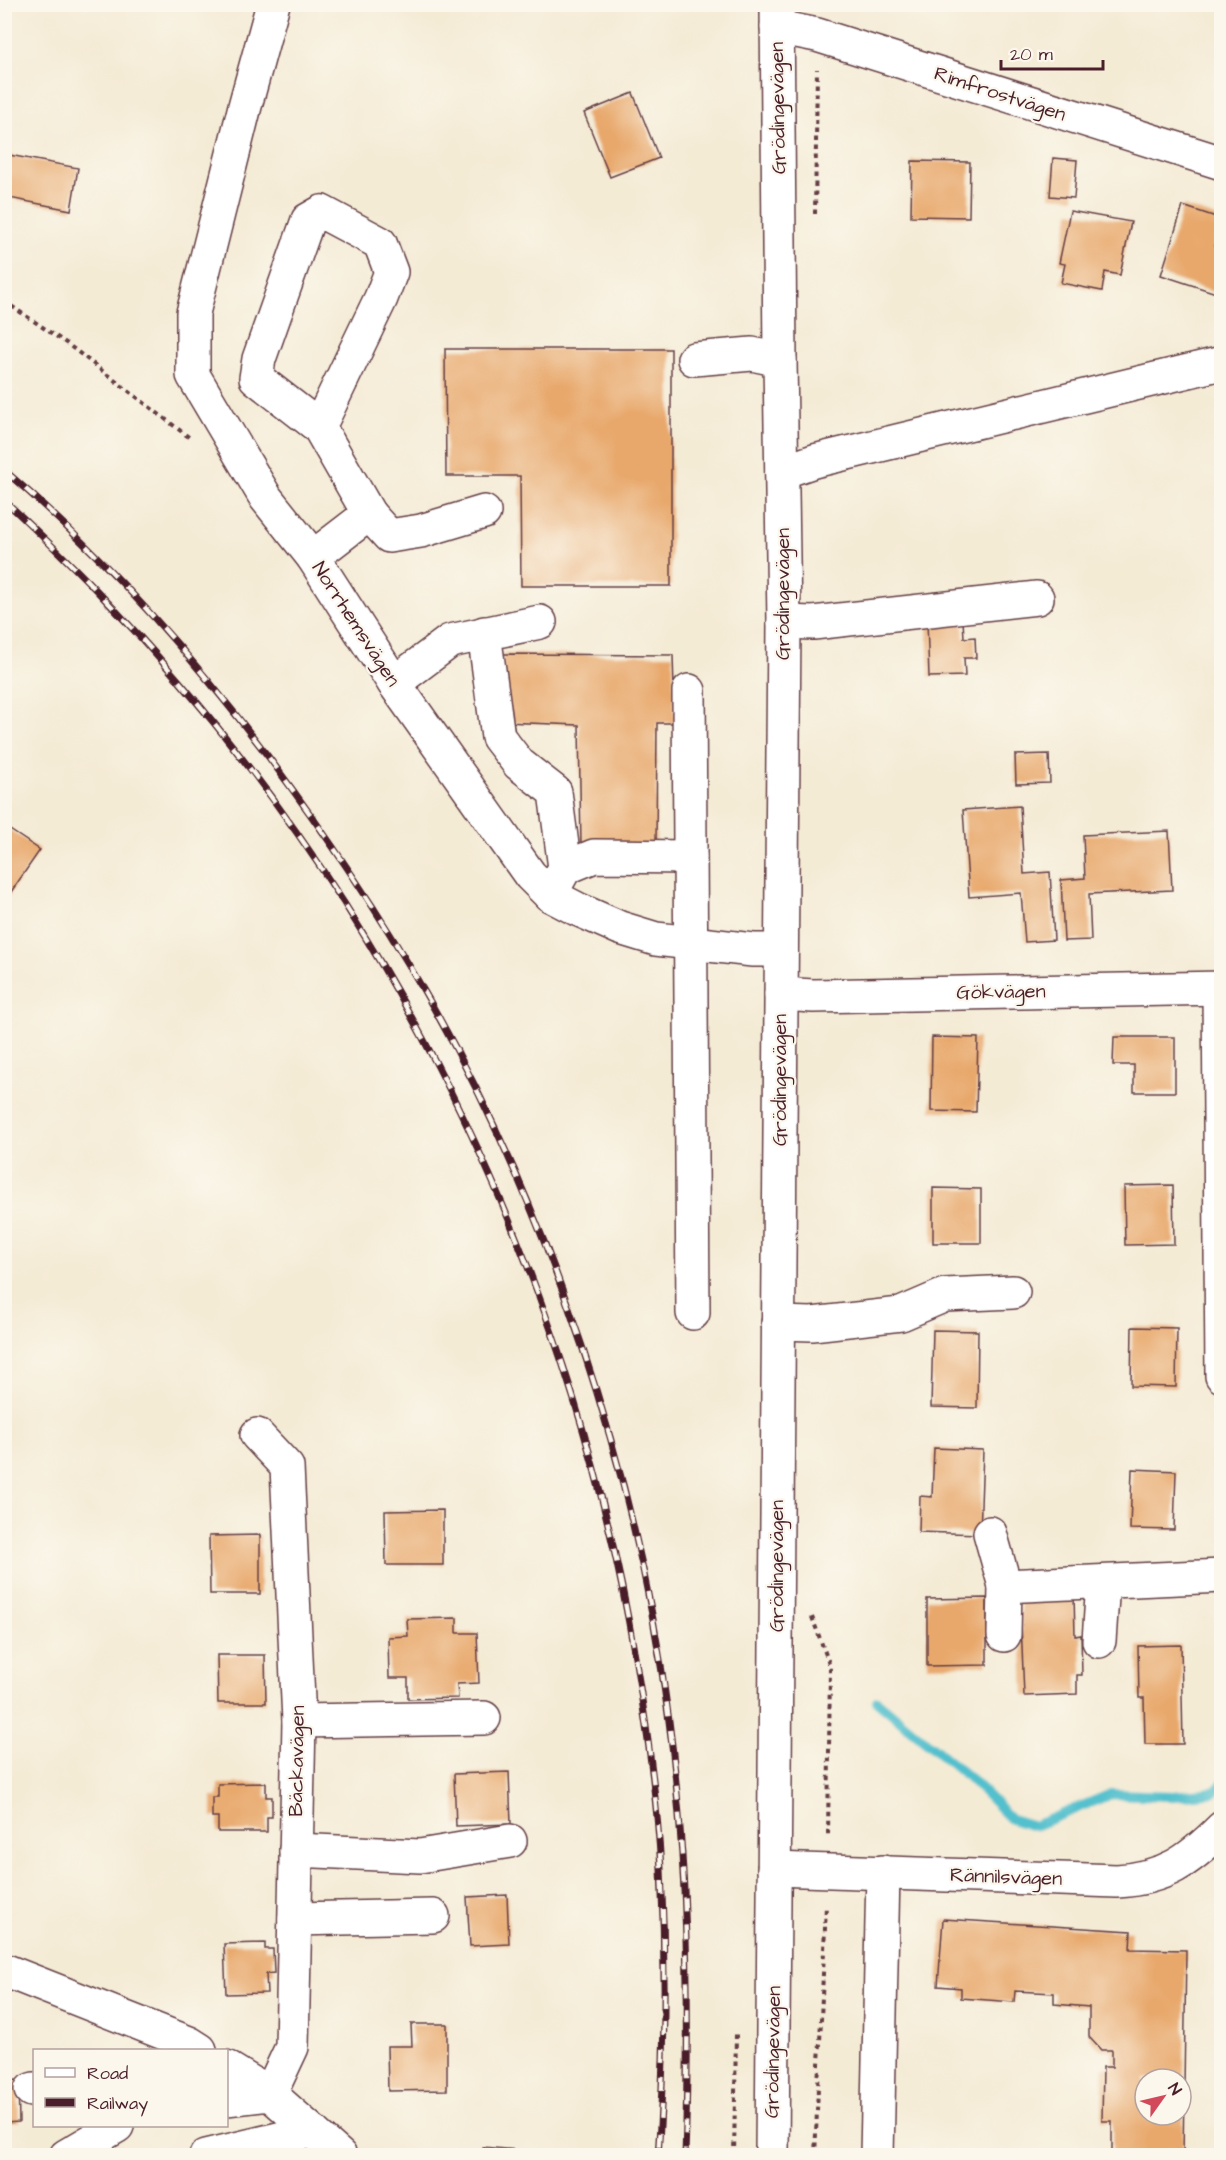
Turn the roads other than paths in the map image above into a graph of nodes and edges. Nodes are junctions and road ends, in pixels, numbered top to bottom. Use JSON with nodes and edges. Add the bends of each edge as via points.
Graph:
{"nodes":[{"id":1,"x":273,"y":4,"type":"edge"},
{"id":2,"x":777,"y":16,"type":"edge"},
{"id":3,"x":1221,"y":164,"type":"edge"},
{"id":4,"x":693,"y":359,"type":"dead end"},
{"id":5,"x":780,"y":360,"type":"junction"},
{"id":6,"x":1221,"y":363,"type":"edge"},
{"id":7,"x":319,"y":427,"type":"junction"},
{"id":8,"x":782,"y":472,"type":"junction"},
{"id":9,"x":484,"y":512,"type":"dead end"},
{"id":10,"x":369,"y":514,"type":"junction"},
{"id":11,"x":313,"y":557,"type":"junction"},
{"id":12,"x":1037,"y":598,"type":"dead end"},
{"id":13,"x":540,"y":622,"type":"dead end"},
{"id":14,"x":784,"y":622,"type":"junction"},
{"id":15,"x":484,"y":633,"type":"junction"},
{"id":16,"x":394,"y":683,"type":"junction"},
{"id":17,"x":689,"y":691,"type":"dead end"},
{"id":18,"x":690,"y":857,"type":"junction"},
{"id":19,"x":558,"y":881,"type":"junction"},
{"id":20,"x":690,"y":943,"type":"junction"},
{"id":21,"x":781,"y":950,"type":"junction"},
{"id":22,"x":1220,"y":988,"type":"edge"},
{"id":23,"x":781,"y":994,"type":"junction"},
{"id":24,"x":1013,"y":1292,"type":"dead end"},
{"id":25,"x":693,"y":1312,"type":"dead end"},
{"id":26,"x":778,"y":1323,"type":"junction"},
{"id":27,"x":1221,"y":1376,"type":"edge"},
{"id":28,"x":257,"y":1435,"type":"dead end"},
{"id":29,"x":990,"y":1533,"type":"dead end"},
{"id":30,"x":1221,"y":1576,"type":"edge"},
{"id":31,"x":1102,"y":1582,"type":"junction"},
{"id":32,"x":1005,"y":1586,"type":"junction"},
{"id":33,"x":1004,"y":1635,"type":"dead end"},
{"id":34,"x":1099,"y":1641,"type":"dead end"},
{"id":35,"x":484,"y":1718,"type":"dead end"},
{"id":36,"x":299,"y":1721,"type":"junction"},
{"id":37,"x":510,"y":1841,"type":"dead end"},
{"id":38,"x":1217,"y":1841,"type":"edge"},
{"id":39,"x":296,"y":1850,"type":"junction"},
{"id":40,"x":774,"y":1869,"type":"junction"},
{"id":41,"x":883,"y":1872,"type":"junction"},
{"id":42,"x":433,"y":1916,"type":"dead end"},
{"id":43,"x":295,"y":1919,"type":"junction"},
{"id":44,"x":4,"y":1970,"type":"edge"},
{"id":45,"x":198,"y":2049,"type":"edge"},
{"id":46,"x":228,"y":2090,"type":"edge"},
{"id":47,"x":270,"y":2094,"type":"junction"},
{"id":48,"x":115,"y":2127,"type":"edge"},
{"id":49,"x":312,"y":2131,"type":"junction"},
{"id":50,"x":66,"y":2156,"type":"edge"},
{"id":51,"x":206,"y":2156,"type":"edge"},
{"id":52,"x":340,"y":2156,"type":"edge"},
{"id":53,"x":772,"y":2156,"type":"edge"},
{"id":54,"x":877,"y":2156,"type":"edge"}],
"edges":[{"from":1,"to":11,"type":"street","name":"Norrhemsvägen","via":[[193,313],[193,375],[266,498]]},
{"from":2,"to":3,"type":"street","name":"Rimfrostvägen","via":[[817,36]]},
{"from":2,"to":5,"type":"street","name":"Grödingevägen"},
{"from":4,"to":5,"type":"street","via":[[752,354]]},
{"from":5,"to":8,"type":"street","name":"Grödingevägen"},
{"from":6,"to":8,"type":"street"},
{"from":7,"to":7,"type":"street","via":[[256,378],[259,359],[308,220],[322,212],[380,243],[391,272]]},
{"from":7,"to":10,"type":"street"},
{"from":8,"to":14,"type":"street","name":"Grödingevägen"},
{"from":9,"to":10,"type":"street","via":[[389,536]]},
{"from":10,"to":11,"type":"street"},
{"from":11,"to":16,"type":"street","name":"Norrhemsvägen"},
{"from":12,"to":14,"type":"street","via":[[813,624]]},
{"from":13,"to":15,"type":"street"},
{"from":14,"to":21,"type":"street","name":"Grödingevägen"},
{"from":15,"to":16,"type":"street","via":[[450,641]]},
{"from":15,"to":19,"type":"street","via":[[498,737],[519,764],[555,792]]},
{"from":16,"to":19,"type":"street","name":"Norrhemsvägen","via":[[530,875]]},
{"from":17,"to":18,"type":"street"},
{"from":18,"to":19,"type":"street","via":[[594,856]]},
{"from":18,"to":20,"type":"street"},
{"from":19,"to":20,"type":"street","name":"Norrhemsvägen","via":[[577,909],[656,939]]},
{"from":20,"to":21,"type":"street","name":"Norrhemsvägen"},
{"from":20,"to":25,"type":"street"},
{"from":21,"to":23,"type":"street","name":"Grödingevägen"},
{"from":22,"to":23,"type":"street","name":"Gökvägen"},
{"from":22,"to":27,"type":"street"},
{"from":23,"to":26,"type":"street","name":"Grödingevägen"},
{"from":24,"to":26,"type":"street","via":[[945,1295],[901,1314],[812,1324]]},
{"from":26,"to":40,"type":"street","name":"Grödingevägen"},
{"from":28,"to":36,"type":"street","name":"Bäckavägen","via":[[287,1467]]},
{"from":29,"to":32,"type":"street"},
{"from":30,"to":31,"type":"street"},
{"from":31,"to":32,"type":"street"},
{"from":31,"to":34,"type":"street"},
{"from":32,"to":33,"type":"street"},
{"from":35,"to":36,"type":"street"},
{"from":36,"to":39,"type":"street","name":"Bäckavägen"},
{"from":37,"to":39,"type":"street","via":[[420,1856]]},
{"from":38,"to":41,"type":"street","name":"Rännilsvägen","via":[[1164,1873],[1142,1879]]},
{"from":39,"to":43,"type":"street","name":"Bäckavägen"},
{"from":40,"to":41,"type":"street","name":"Rännilsvägen"},
{"from":40,"to":53,"type":"street","name":"Grödingevägen"},
{"from":41,"to":54,"type":"street"},
{"from":42,"to":43,"type":"street"},
{"from":43,"to":47,"type":"street","name":"Bäckavägen","via":[[292,2047]]},
{"from":44,"to":45,"type":"street"},
{"from":46,"to":47,"type":"street"},
{"from":47,"to":49,"type":"street"},
{"from":48,"to":50,"type":"street"},
{"from":49,"to":51,"type":"street"},
{"from":49,"to":52,"type":"street"}]}
